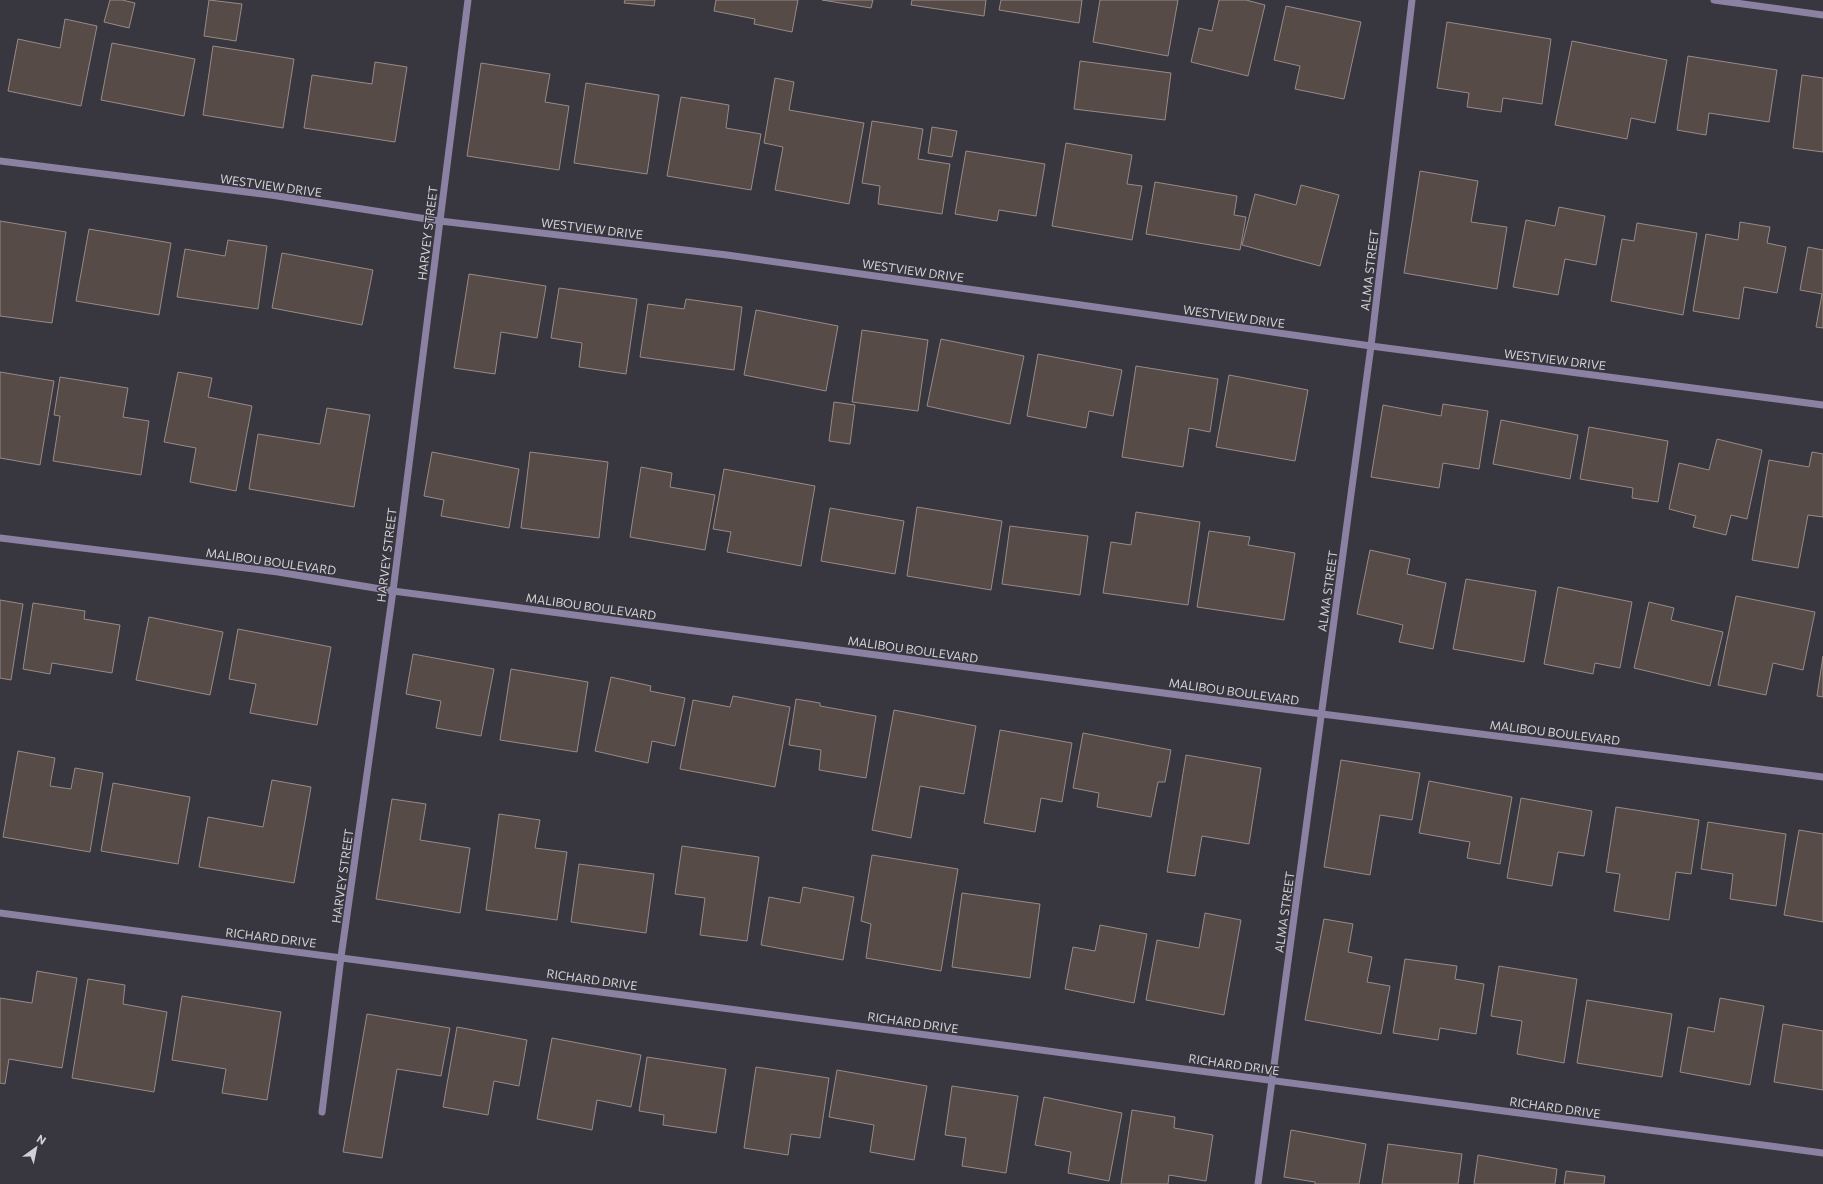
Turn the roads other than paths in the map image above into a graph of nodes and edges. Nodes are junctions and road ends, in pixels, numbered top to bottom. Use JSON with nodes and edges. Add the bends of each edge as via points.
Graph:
{"nodes":[{"id":1,"x":468,"y":0,"type":"edge"},
{"id":2,"x":1412,"y":0,"type":"edge"},
{"id":3,"x":1714,"y":0,"type":"edge"},
{"id":4,"x":1823,"y":15,"type":"edge"},
{"id":5,"x":0,"y":161,"type":"edge"},
{"id":6,"x":440,"y":221,"type":"junction"},
{"id":7,"x":1371,"y":346,"type":"junction"},
{"id":8,"x":1823,"y":405,"type":"edge"},
{"id":9,"x":0,"y":538,"type":"edge"},
{"id":10,"x":393,"y":591,"type":"junction"},
{"id":11,"x":1322,"y":714,"type":"junction"},
{"id":12,"x":1823,"y":777,"type":"edge"},
{"id":13,"x":0,"y":913,"type":"edge"},
{"id":14,"x":341,"y":957,"type":"junction"},
{"id":15,"x":1272,"y":1080,"type":"junction"},
{"id":16,"x":322,"y":1112,"type":"dead end"},
{"id":17,"x":1823,"y":1153,"type":"edge"},
{"id":18,"x":1258,"y":1184,"type":"edge"}],
"edges":[{"from":1,"to":6,"type":"street","name":"HARVEY STREET"},
{"from":2,"to":7,"type":"street","name":"ALMA STREET"},
{"from":3,"to":4,"type":"street"},
{"from":5,"to":6,"type":"street","name":"WESTVIEW DRIVE","via":[[271,195]]},
{"from":6,"to":7,"type":"street","name":"WESTVIEW DRIVE","via":[[727,255]]},
{"from":6,"to":10,"type":"street","name":"HARVEY STREET"},
{"from":7,"to":8,"type":"street","name":"WESTVIEW DRIVE"},
{"from":7,"to":11,"type":"street","name":"ALMA STREET"},
{"from":9,"to":10,"type":"street","name":"MALIBOU BOULEVARD","via":[[278,572]]},
{"from":10,"to":11,"type":"street","name":"MALIBOU BOULEVARD"},
{"from":10,"to":14,"type":"street","name":"HARVEY STREET"},
{"from":11,"to":12,"type":"street","name":"MALIBOU BOULEVARD"},
{"from":11,"to":15,"type":"street","name":"ALMA STREET"},
{"from":13,"to":14,"type":"street","name":"RICHARD DRIVE"},
{"from":14,"to":15,"type":"street","name":"RICHARD DRIVE"},
{"from":14,"to":16,"type":"street","name":"HARVEY STREET"},
{"from":15,"to":17,"type":"street","name":"RICHARD DRIVE"},
{"from":15,"to":18,"type":"street","name":"ALMA STREET"}]}
